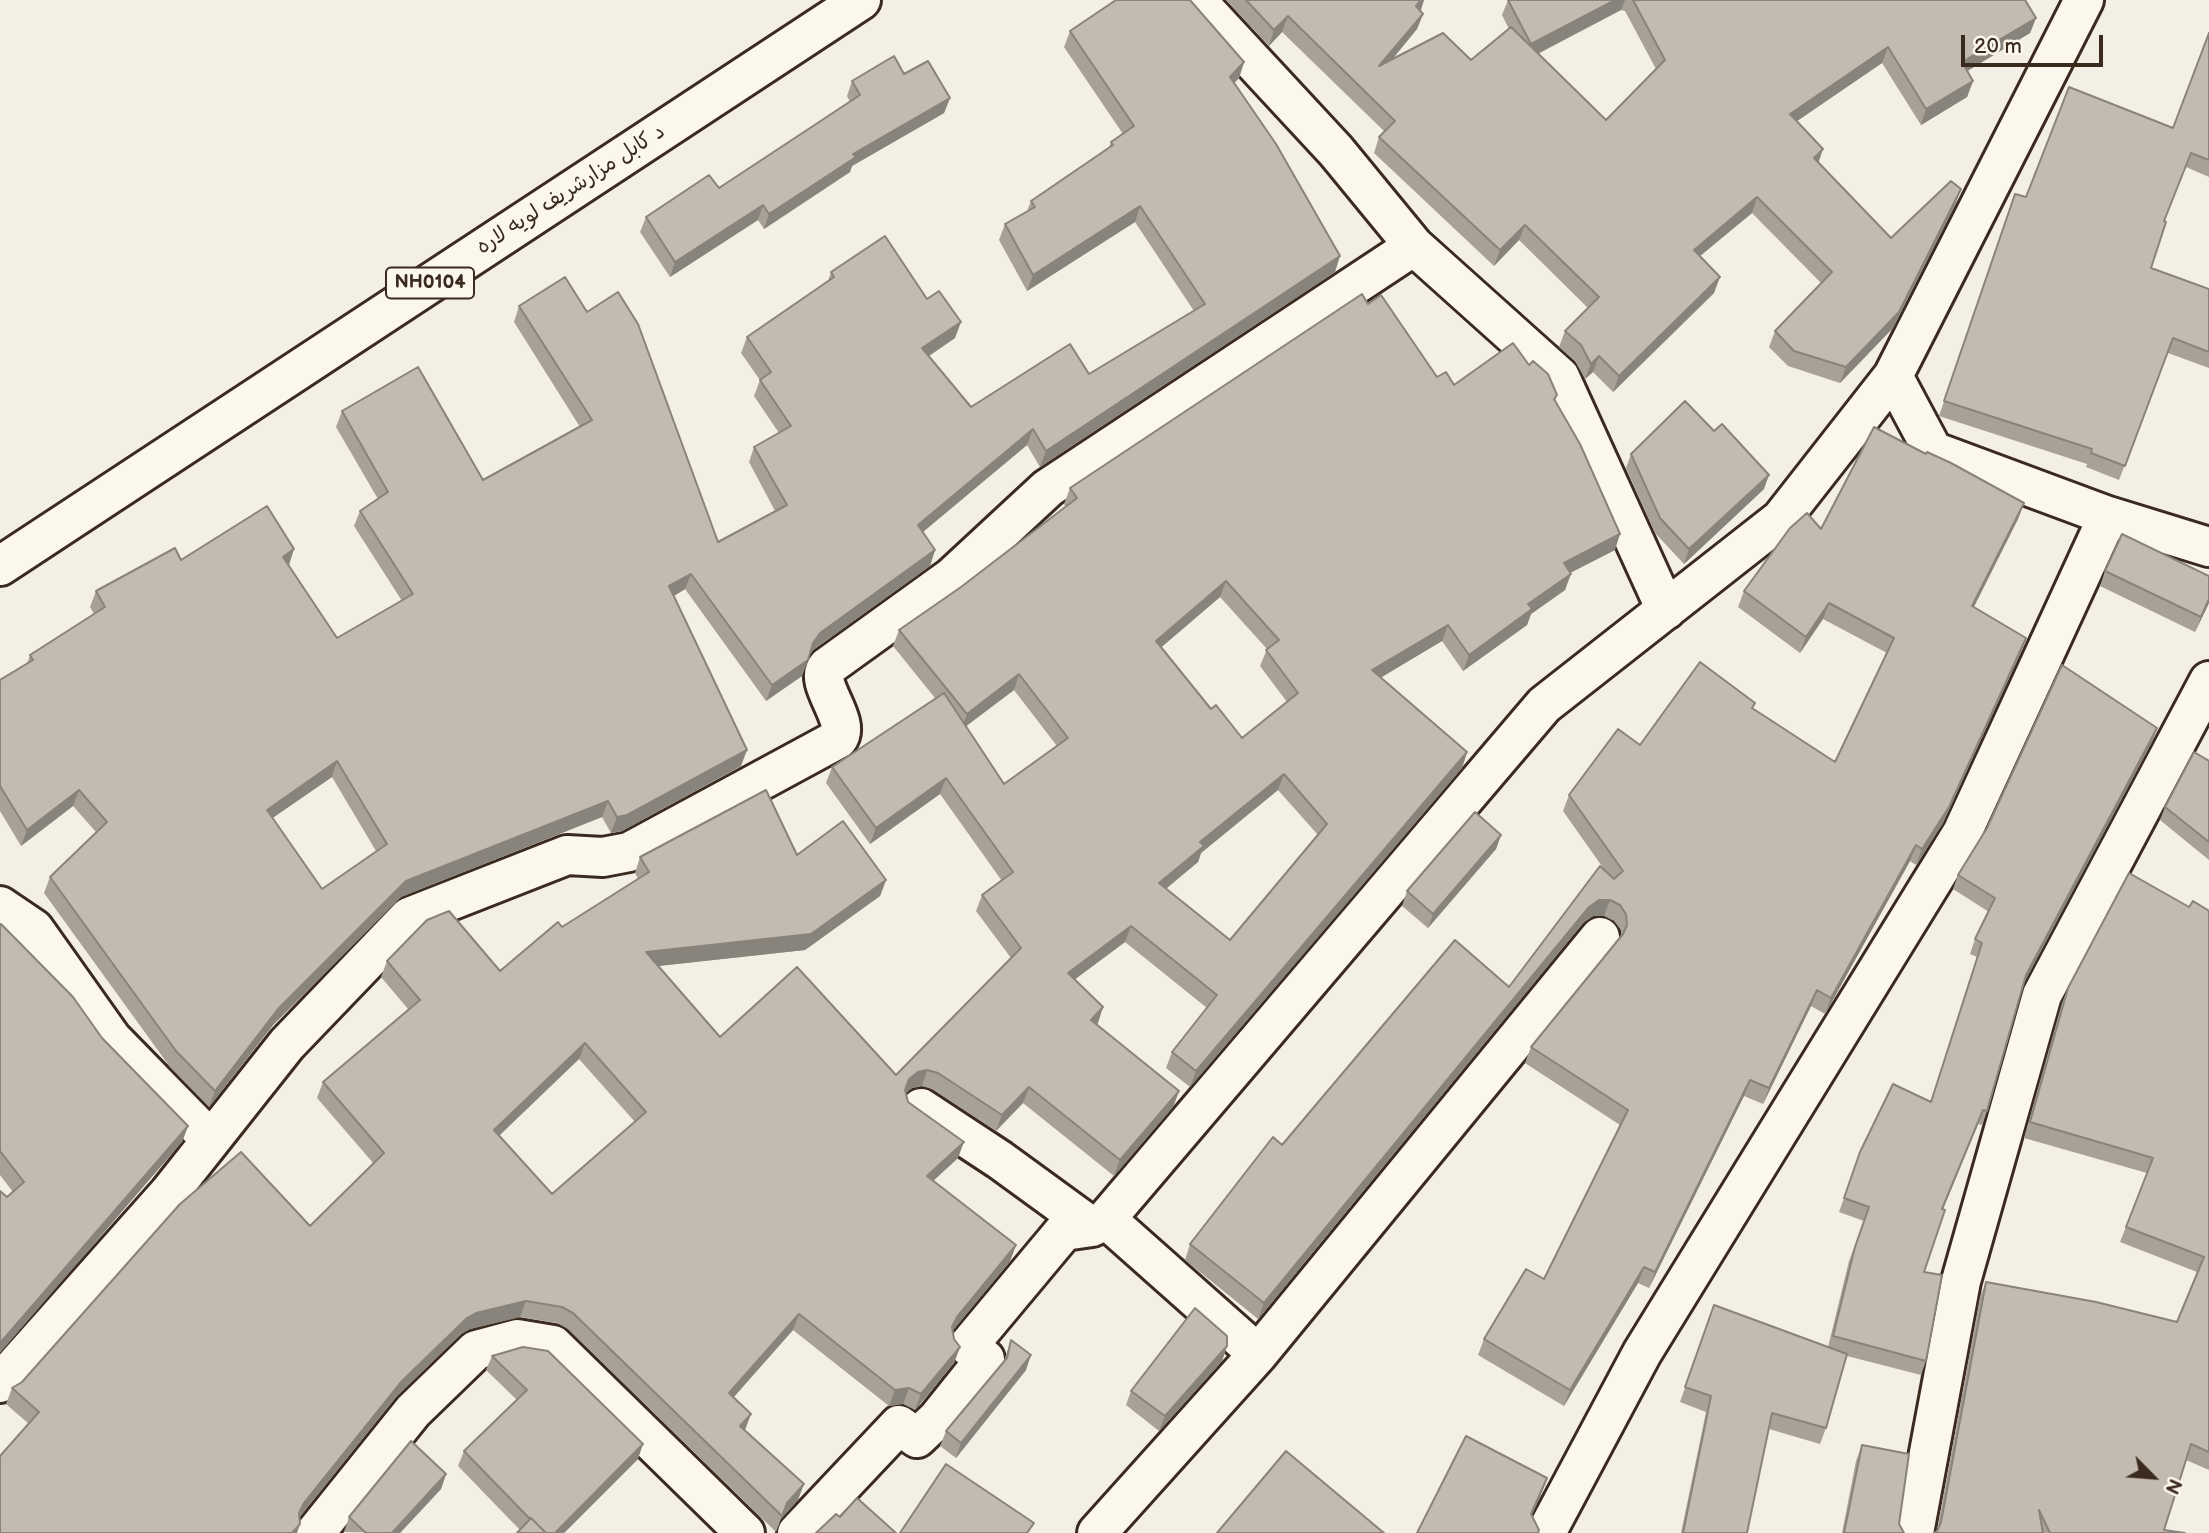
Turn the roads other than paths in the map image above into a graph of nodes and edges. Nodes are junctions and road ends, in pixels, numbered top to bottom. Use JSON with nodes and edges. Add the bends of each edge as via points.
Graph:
{"nodes":[{"id":1,"x":861,"y":0,"type":"edge"},
{"id":2,"x":1196,"y":0,"type":"edge"},
{"id":3,"x":2084,"y":0,"type":"edge"},
{"id":4,"x":1414,"y":246,"type":"junction"},
{"id":5,"x":1892,"y":376,"type":"junction"},
{"id":6,"x":2108,"y":516,"type":"junction"},
{"id":7,"x":2209,"y":547,"type":"edge"},
{"id":8,"x":0,"y":566,"type":"edge"},
{"id":9,"x":1666,"y":610,"type":"junction"},
{"id":10,"x":2209,"y":681,"type":"edge"},
{"id":11,"x":0,"y":906,"type":"edge"},
{"id":12,"x":1600,"y":937,"type":"dead end"},
{"id":13,"x":920,"y":1108,"type":"edge"},
{"id":14,"x":210,"y":1139,"type":"junction"},
{"id":15,"x":1099,"y":1223,"type":"junction"},
{"id":16,"x":1258,"y":1354,"type":"junction"},
{"id":17,"x":0,"y":1383,"type":"edge"},
{"id":18,"x":315,"y":1533,"type":"edge"},
{"id":19,"x":745,"y":1533,"type":"edge"},
{"id":20,"x":797,"y":1533,"type":"edge"},
{"id":21,"x":1097,"y":1533,"type":"edge"},
{"id":22,"x":1546,"y":1533,"type":"edge"},
{"id":23,"x":1914,"y":1533,"type":"edge"}],
"edges":[{"from":1,"to":8,"type":"main road","name":"د کابل مزارشریف لویه لاره","number":"NH0104"},
{"from":2,"to":4,"type":"main road","via":[[1336,151]]},
{"from":3,"to":5,"type":"main road"},
{"from":4,"to":9,"type":"main road","via":[[1560,377]]},
{"from":4,"to":14,"type":"main road","via":[[1048,488],[953,577],[827,667],[823,676],[842,729],[838,738],[629,852],[603,857],[567,855],[409,917],[287,1044]]},
{"from":5,"to":6,"type":"main road","via":[[1933,451]]},
{"from":5,"to":9,"type":"main road","via":[[1781,519]]},
{"from":6,"to":7,"type":"main road"},
{"from":6,"to":22,"type":"main road","via":[[1962,832],[1642,1353]]},
{"from":9,"to":15,"type":"main road","via":[[1544,705]]},
{"from":10,"to":23,"type":"main road","via":[[2042,995],[1961,1281]]},
{"from":11,"to":14,"type":"main road","via":[[34,929],[112,1040]]},
{"from":12,"to":16,"type":"main road"},
{"from":13,"to":15,"type":"main road"},
{"from":14,"to":17,"type":"main road","via":[[169,1193]]},
{"from":15,"to":16,"type":"main road"},
{"from":15,"to":20,"type":"main road","via":[[1065,1231],[968,1346],[985,1359],[937,1419],[917,1438],[899,1425]]},
{"from":16,"to":21,"type":"main road"},
{"from":18,"to":19,"type":"main road","via":[[414,1410],[476,1350],[517,1339],[553,1345]]}]}
